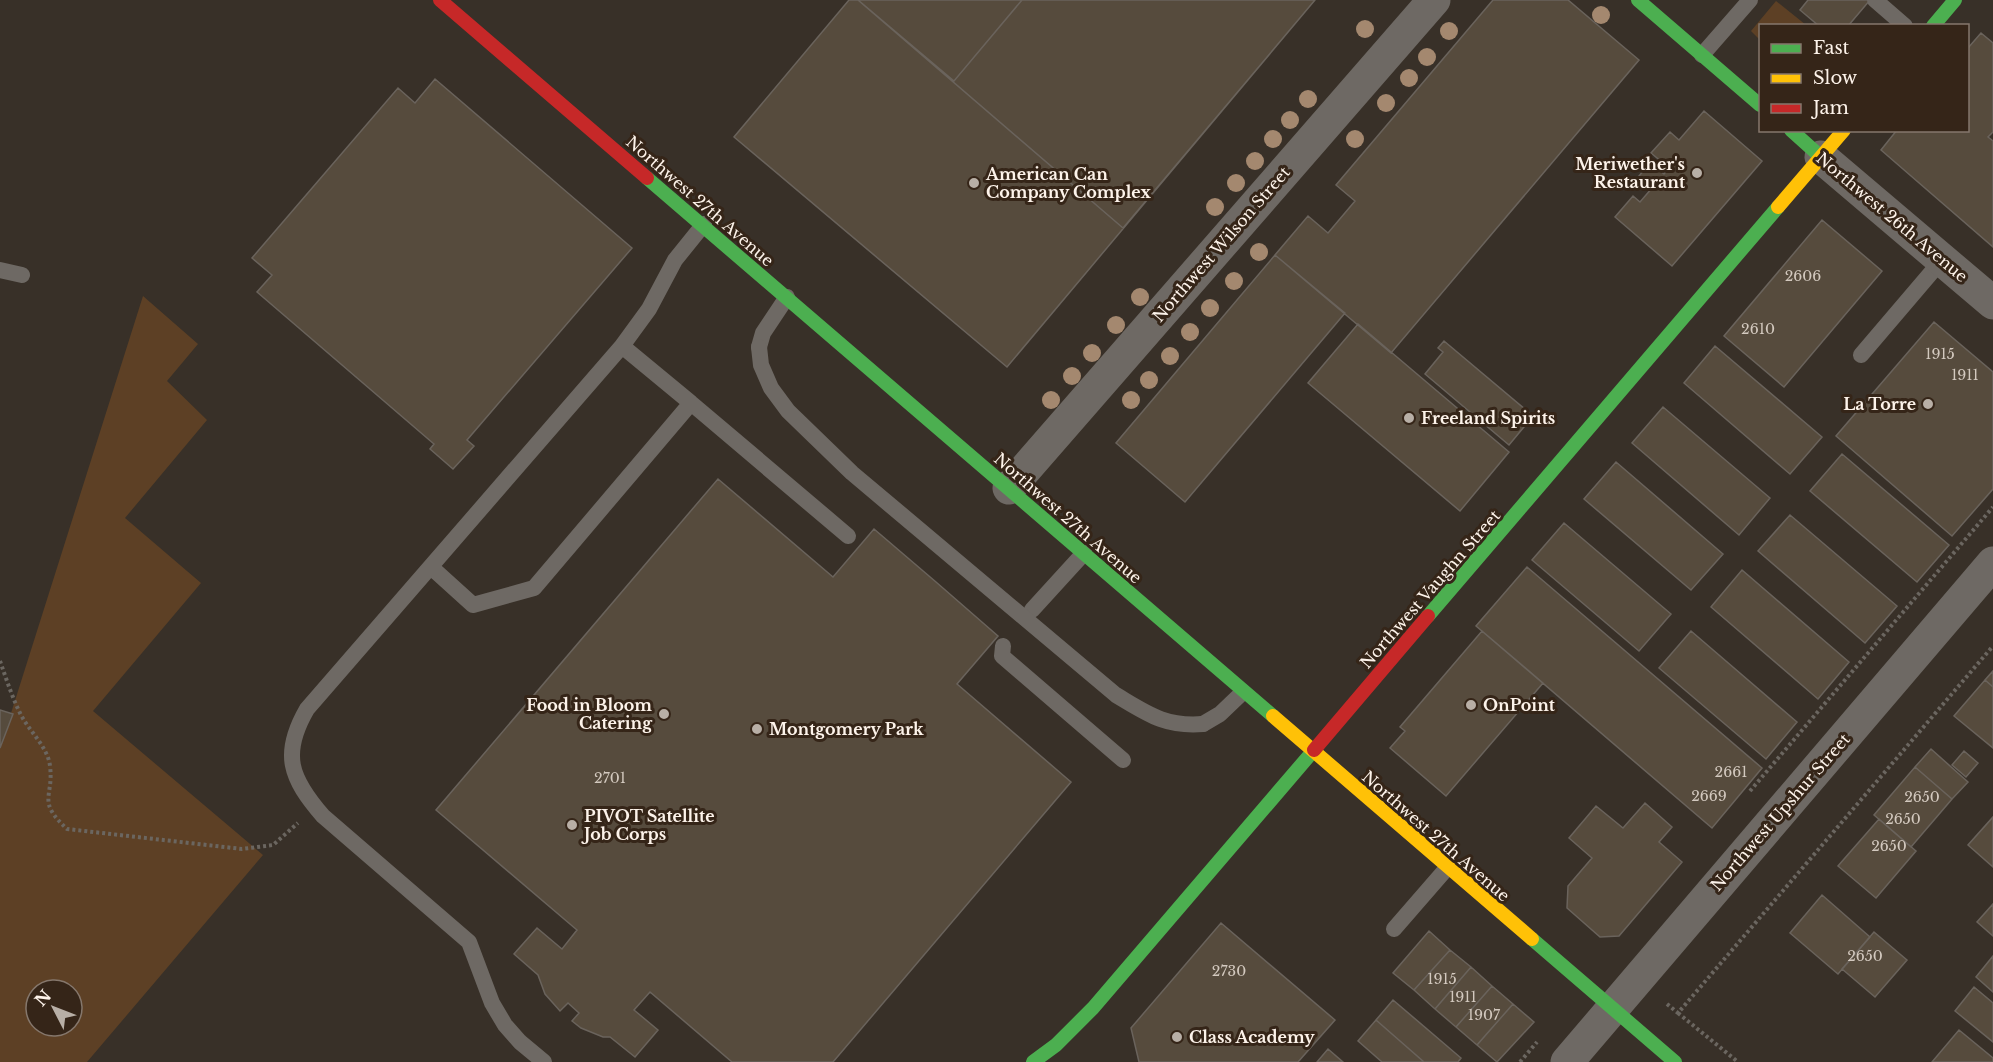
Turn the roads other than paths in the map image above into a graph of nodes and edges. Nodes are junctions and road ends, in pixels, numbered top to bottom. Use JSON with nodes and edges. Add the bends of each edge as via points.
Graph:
{"nodes":[{"id":1,"x":440,"y":0,"type":"edge"},
{"id":2,"x":1434,"y":0,"type":"edge"},
{"id":3,"x":1638,"y":0,"type":"edge"},
{"id":4,"x":1750,"y":0,"type":"edge"},
{"id":5,"x":1875,"y":0,"type":"edge"},
{"id":6,"x":1955,"y":0,"type":"edge"},
{"id":7,"x":1903,"y":24,"type":"edge"},
{"id":8,"x":1935,"y":24,"type":"edge"},
{"id":9,"x":1702,"y":55,"type":"junction"},
{"id":10,"x":1759,"y":103,"type":"edge"},
{"id":11,"x":1793,"y":132,"type":"edge"},
{"id":12,"x":1842,"y":132,"type":"edge"},
{"id":13,"x":1821,"y":156,"type":"junction"},
{"id":14,"x":704,"y":224,"type":"junction"},
{"id":15,"x":1942,"y":260,"type":"junction"},
{"id":16,"x":0,"y":270,"type":"edge"},
{"id":17,"x":22,"y":275,"type":"dead end"},
{"id":18,"x":787,"y":297,"type":"junction"},
{"id":19,"x":1993,"y":303,"type":"edge"},
{"id":20,"x":622,"y":346,"type":"junction"},
{"id":21,"x":1861,"y":356,"type":"dead end"},
{"id":22,"x":691,"y":403,"type":"junction"},
{"id":23,"x":1009,"y":488,"type":"junction"},
{"id":24,"x":848,"y":536,"type":"dead end"},
{"id":25,"x":1084,"y":553,"type":"junction"},
{"id":26,"x":1993,"y":563,"type":"edge"},
{"id":27,"x":431,"y":567,"type":"junction"},
{"id":28,"x":1032,"y":610,"type":"dead end"},
{"id":29,"x":1003,"y":646,"type":"dead end"},
{"id":30,"x":1243,"y":692,"type":"junction"},
{"id":31,"x":1312,"y":752,"type":"junction"},
{"id":32,"x":1123,"y":760,"type":"dead end"},
{"id":33,"x":1447,"y":868,"type":"junction"},
{"id":34,"x":1394,"y":929,"type":"dead end"},
{"id":35,"x":1611,"y":1010,"type":"junction"},
{"id":36,"x":544,"y":1062,"type":"edge"},
{"id":37,"x":1033,"y":1062,"type":"edge"},
{"id":38,"x":1567,"y":1062,"type":"edge"},
{"id":39,"x":1675,"y":1062,"type":"edge"}],
"edges":[{"from":1,"to":14,"type":"street","name":"Northwest 27th Avenue"},
{"from":2,"to":23,"type":"street","name":"Northwest Wilson Street"},
{"from":3,"to":9,"type":"street"},
{"from":4,"to":9,"type":"lane"},
{"from":5,"to":7,"type":"lane"},
{"from":6,"to":8,"type":"street"},
{"from":9,"to":10,"type":"street"},
{"from":11,"to":13,"type":"street","name":"Northwest 26th Avenue"},
{"from":12,"to":13,"type":"street","name":"Northwest Vaughn Street"},
{"from":13,"to":15,"type":"street","name":"Northwest 26th Avenue"},
{"from":13,"to":31,"type":"street","name":"Northwest Vaughn Street"},
{"from":14,"to":18,"type":"street","name":"Northwest 27th Avenue"},
{"from":14,"to":20,"type":"lane","via":[[675,260],[649,309]]},
{"from":15,"to":19,"type":"street","name":"Northwest 26th Avenue"},
{"from":15,"to":21,"type":"lane"},
{"from":16,"to":17,"type":"lane"},
{"from":18,"to":23,"type":"street","name":"Northwest 27th Avenue"},
{"from":18,"to":30,"type":"lane","bridge":true,"via":[[763,333],[759,347],[761,365],[771,388],[788,411],[852,473],[1116,695],[1156,719],[1184,725],[1203,724]]},
{"from":20,"to":22,"type":"lane"},
{"from":20,"to":27,"type":"lane"},
{"from":22,"to":24,"type":"lane"},
{"from":22,"to":27,"type":"lane","via":[[534,588],[473,604]]},
{"from":23,"to":25,"type":"street","name":"Northwest 27th Avenue"},
{"from":25,"to":28,"type":"lane"},
{"from":25,"to":30,"type":"street","name":"Northwest 27th Avenue"},
{"from":26,"to":35,"type":"street","name":"Northwest Upshur Street"},
{"from":27,"to":36,"type":"lane","via":[[307,710],[291,743],[291,761],[299,785],[315,807],[469,942],[492,1003],[505,1025]]},
{"from":29,"to":32,"type":"lane","via":[[1002,656]]},
{"from":30,"to":31,"type":"street","name":"Northwest 27th Avenue"},
{"from":31,"to":33,"type":"street","name":"Northwest 27th Avenue"},
{"from":31,"to":37,"type":"street","name":"Northwest Vaughn Street","via":[[1093,1008]]},
{"from":33,"to":34,"type":"lane"},
{"from":33,"to":35,"type":"street","name":"Northwest 27th Avenue"},
{"from":35,"to":38,"type":"street","name":"Northwest Upshur Street"},
{"from":35,"to":39,"type":"street","name":"Northwest 27th Avenue"}]}
